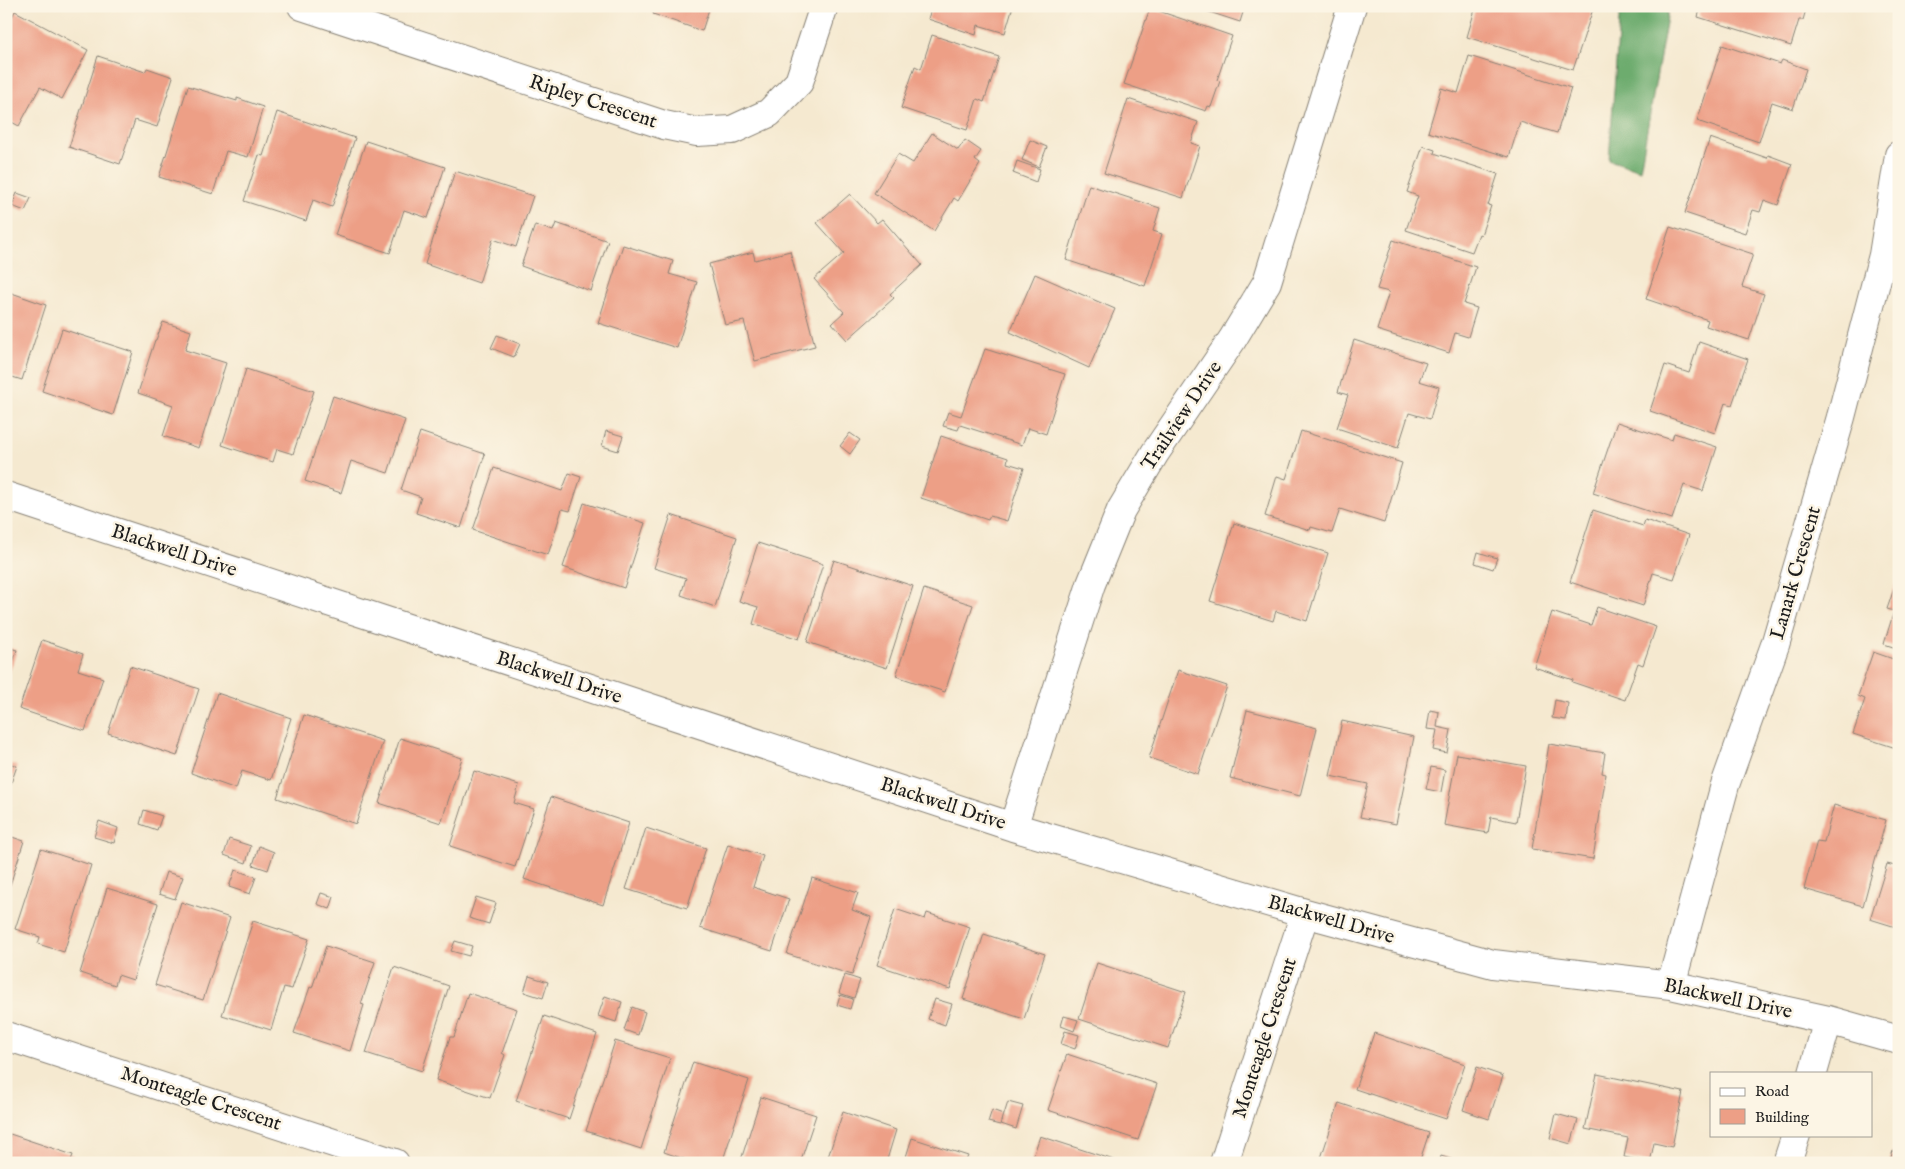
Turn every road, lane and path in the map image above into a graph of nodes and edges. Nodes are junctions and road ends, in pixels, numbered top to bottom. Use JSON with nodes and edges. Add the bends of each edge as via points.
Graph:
{"nodes":[{"id":1,"x":302,"y":6,"type":"edge"},
{"id":2,"x":824,"y":6,"type":"edge"},
{"id":3,"x":1352,"y":6,"type":"edge"},
{"id":4,"x":1899,"y":155,"type":"edge"},
{"id":5,"x":6,"y":496,"type":"edge"},
{"id":6,"x":1014,"y":827,"type":"junction"},
{"id":7,"x":1306,"y":913,"type":"junction"},
{"id":8,"x":1671,"y":985,"type":"junction"},
{"id":9,"x":1828,"y":1020,"type":"junction"},
{"id":10,"x":6,"y":1036,"type":"edge"},
{"id":11,"x":1899,"y":1040,"type":"edge"},
{"id":12,"x":1813,"y":1072,"type":"edge"},
{"id":13,"x":1796,"y":1136,"type":"edge"},
{"id":14,"x":395,"y":1163,"type":"edge"},
{"id":15,"x":1224,"y":1163,"type":"edge"},
{"id":16,"x":1787,"y":1163,"type":"edge"}],
"edges":[{"from":1,"to":2,"type":"street","name":"Ripley Crescent","via":[[664,125],[697,132],[732,130],[769,113],[799,82]]},
{"from":3,"to":6,"type":"street","name":"Trailview Drive","via":[[1267,282],[1121,510],[1091,584]]},
{"from":4,"to":8,"type":"street","name":"Lanark Crescent","via":[[1882,255],[1840,417],[1776,645],[1725,785]]},
{"from":5,"to":6,"type":"street","name":"Blackwell Drive"},
{"from":6,"to":7,"type":"street","name":"Blackwell Drive"},
{"from":7,"to":8,"type":"street","name":"Blackwell Drive","via":[[1493,964]]},
{"from":7,"to":15,"type":"street","name":"Monteagle Crescent"},
{"from":8,"to":9,"type":"street","name":"Blackwell Drive"},
{"from":9,"to":11,"type":"street","name":"Blackwell Drive"},
{"from":9,"to":12,"type":"street"},
{"from":10,"to":14,"type":"street","name":"Monteagle Crescent"},
{"from":13,"to":16,"type":"street"}]}
